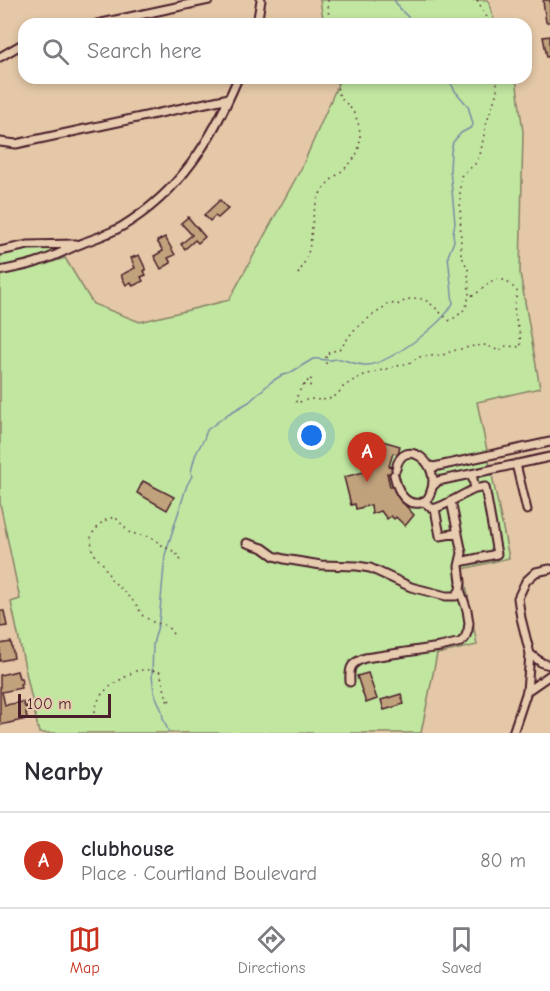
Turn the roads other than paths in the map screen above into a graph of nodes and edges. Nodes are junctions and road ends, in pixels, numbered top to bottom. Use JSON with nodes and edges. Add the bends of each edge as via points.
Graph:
{"nodes":[{"id":1,"x":209,"y":0,"type":"edge"},
{"id":2,"x":261,"y":0,"type":"edge"},
{"id":3,"x":125,"y":18,"type":"edge"},
{"id":4,"x":257,"y":18,"type":"edge"},
{"id":5,"x":18,"y":47,"type":"edge"},
{"id":6,"x":0,"y":57,"type":"edge"},
{"id":7,"x":235,"y":84,"type":"edge"},
{"id":8,"x":228,"y":98,"type":"junction"},
{"id":9,"x":0,"y":142,"type":"edge"},
{"id":10,"x":79,"y":244,"type":"junction"},
{"id":11,"x":0,"y":251,"type":"edge"},
{"id":12,"x":0,"y":271,"type":"edge"},
{"id":13,"x":550,"y":442,"type":"edge"},
{"id":14,"x":493,"y":454,"type":"junction"},
{"id":15,"x":550,"y":457,"type":"edge"},
{"id":16,"x":516,"y":464,"type":"junction"},
{"id":17,"x":430,"y":466,"type":"junction"},
{"id":18,"x":496,"y":468,"type":"junction"},
{"id":19,"x":472,"y":474,"type":"junction"},
{"id":20,"x":434,"y":484,"type":"junction"},
{"id":21,"x":475,"y":489,"type":"junction"},
{"id":22,"x":451,"y":501,"type":"junction"},
{"id":23,"x":424,"y":502,"type":"junction"},
{"id":24,"x":435,"y":508,"type":"junction"},
{"id":25,"x":527,"y":510,"type":"dead end"},
{"id":26,"x":458,"y":533,"type":"junction"},
{"id":27,"x":247,"y":543,"type":"dead end"},
{"id":28,"x":460,"y":562,"type":"junction"},
{"id":29,"x":550,"y":569,"type":"edge"},
{"id":30,"x":460,"y":590,"type":"junction"},
{"id":31,"x":530,"y":654,"type":"junction"},
{"id":32,"x":550,"y":665,"type":"edge"},
{"id":33,"x":550,"y":675,"type":"edge"},
{"id":34,"x":350,"y":682,"type":"dead end"},
{"id":35,"x":527,"y":691,"type":"junction"},
{"id":36,"x":513,"y":733,"type":"edge"}],
"edges":[{"from":1,"to":3,"type":"street"},
{"from":2,"to":4,"type":"street"},
{"from":5,"to":6,"type":"street"},
{"from":7,"to":8,"type":"street"},
{"from":8,"to":9,"type":"street","via":[[16,144]]},
{"from":8,"to":10,"type":"street","via":[[205,144],[160,199],[120,227]]},
{"from":10,"to":11,"type":"street","via":[[28,245]]},
{"from":10,"to":12,"type":"street","via":[[41,261]]},
{"from":13,"to":14,"type":"street"},
{"from":14,"to":17,"type":"street"},
{"from":14,"to":18,"type":"street"},
{"from":15,"to":16,"type":"street"},
{"from":16,"to":18,"type":"street"},
{"from":16,"to":25,"type":"street"},
{"from":17,"to":20,"type":"street"},
{"from":17,"to":23,"type":"street","via":[[420,456],[408,454],[399,460],[395,472],[403,497],[413,503]]},
{"from":18,"to":19,"type":"street"},
{"from":19,"to":20,"type":"street"},
{"from":19,"to":21,"type":"street"},
{"from":20,"to":23,"type":"street"},
{"from":21,"to":22,"type":"street"},
{"from":21,"to":28,"type":"street","via":[[485,487],[497,554]]},
{"from":22,"to":24,"type":"street"},
{"from":22,"to":26,"type":"street"},
{"from":23,"to":24,"type":"street"},
{"from":24,"to":26,"type":"street","via":[[440,536]]},
{"from":26,"to":28,"type":"street"},
{"from":27,"to":30,"type":"street","via":[[284,559],[370,568],[411,587],[446,596],[456,596]]},
{"from":28,"to":30,"type":"street"},
{"from":29,"to":31,"type":"street","via":[[536,572],[526,581],[518,598]]},
{"from":30,"to":34,"type":"street","via":[[469,622],[461,642],[356,661],[350,669]]},
{"from":31,"to":32,"type":"street"},
{"from":31,"to":35,"type":"street"},
{"from":33,"to":35,"type":"street"},
{"from":35,"to":36,"type":"street"}]}
